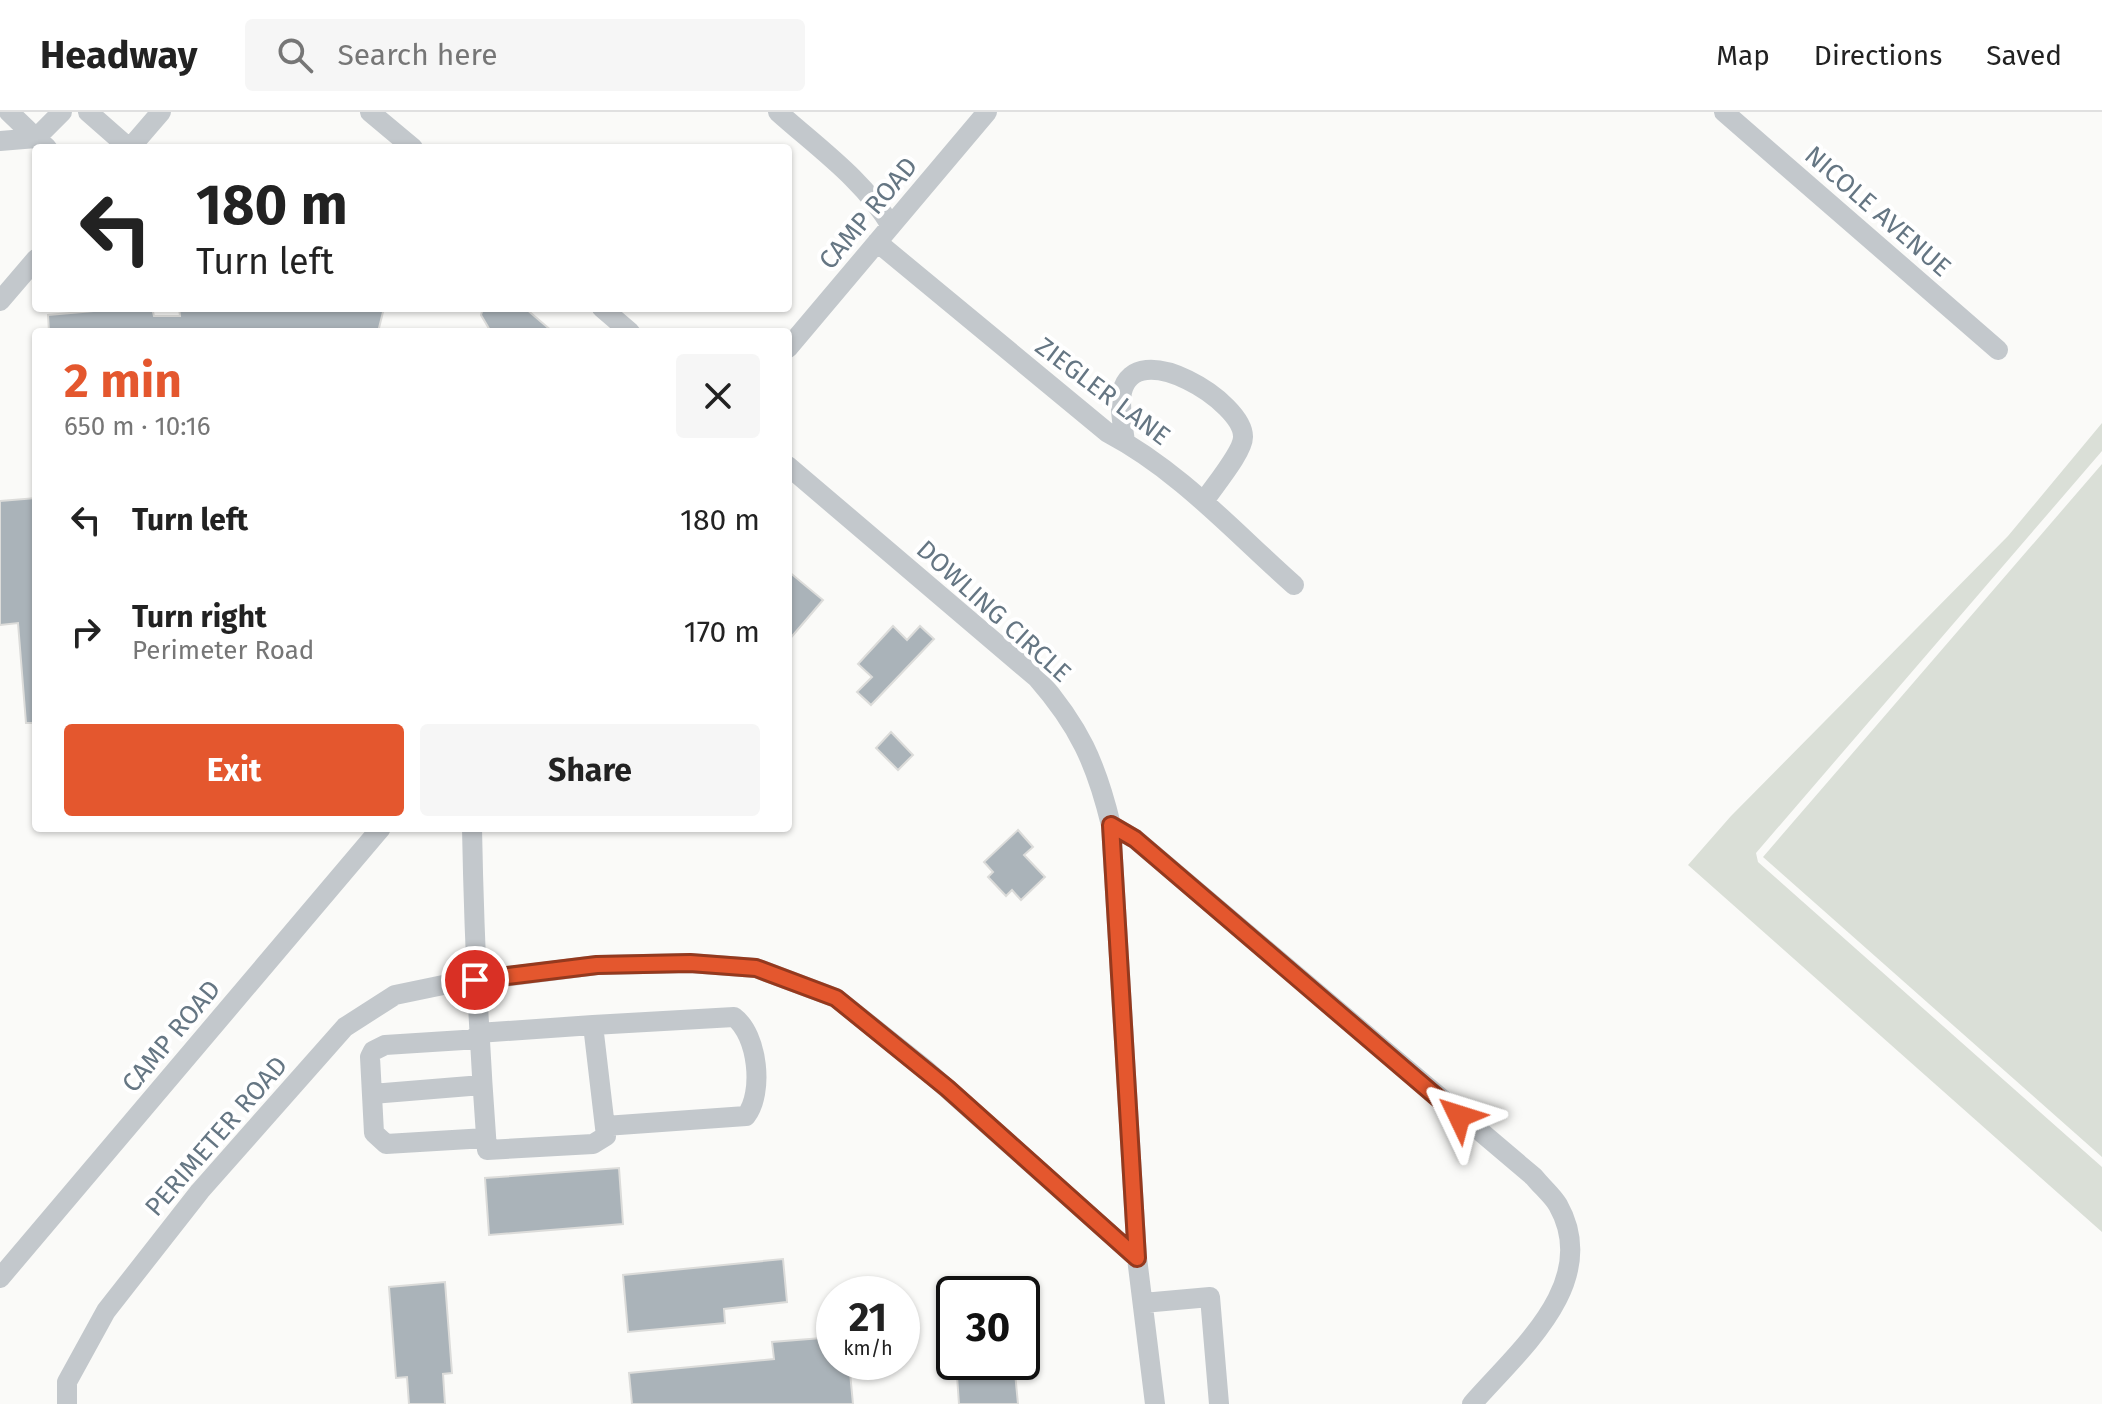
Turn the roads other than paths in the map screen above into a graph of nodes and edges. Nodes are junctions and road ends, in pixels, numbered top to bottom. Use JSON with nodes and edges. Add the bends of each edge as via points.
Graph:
{"nodes":[{"id":1,"x":9,"y":112,"type":"edge"},
{"id":2,"x":62,"y":112,"type":"edge"},
{"id":3,"x":88,"y":112,"type":"edge"},
{"id":4,"x":161,"y":112,"type":"edge"},
{"id":5,"x":370,"y":112,"type":"edge"},
{"id":6,"x":778,"y":112,"type":"edge"},
{"id":7,"x":987,"y":112,"type":"edge"},
{"id":8,"x":1724,"y":112,"type":"edge"},
{"id":9,"x":0,"y":141,"type":"edge"},
{"id":10,"x":41,"y":143,"type":"edge"},
{"id":11,"x":125,"y":144,"type":"edge"},
{"id":12,"x":133,"y":144,"type":"edge"},
{"id":13,"x":408,"y":144,"type":"edge"},
{"id":14,"x":891,"y":226,"type":"junction"},
{"id":15,"x":877,"y":242,"type":"junction"},
{"id":16,"x":32,"y":264,"type":"edge"},
{"id":17,"x":0,"y":301,"type":"edge"},
{"id":18,"x":607,"y":312,"type":"edge"},
{"id":19,"x":625,"y":328,"type":"edge"},
{"id":20,"x":792,"y":343,"type":"edge"},
{"id":21,"x":1998,"y":350,"type":"dead end"},
{"id":22,"x":1125,"y":442,"type":"junction"},
{"id":23,"x":792,"y":469,"type":"edge"},
{"id":24,"x":1205,"y":500,"type":"junction"},
{"id":25,"x":1294,"y":585,"type":"dead end"},
{"id":26,"x":1111,"y":825,"type":"junction"},
{"id":27,"x":378,"y":832,"type":"edge"},
{"id":28,"x":472,"y":832,"type":"edge"},
{"id":29,"x":475,"y":980,"type":"junction"},
{"id":30,"x":593,"y":1025,"type":"junction"},
{"id":31,"x":478,"y":1036,"type":"junction"},
{"id":32,"x":482,"y":1085,"type":"junction"},
{"id":33,"x":372,"y":1094,"type":"junction"},
{"id":34,"x":605,"y":1126,"type":"junction"},
{"id":35,"x":486,"y":1138,"type":"junction"},
{"id":36,"x":1137,"y":1258,"type":"junction"},
{"id":37,"x":0,"y":1278,"type":"edge"},
{"id":38,"x":1143,"y":1303,"type":"junction"},
{"id":39,"x":1154,"y":1397,"type":"edge"},
{"id":40,"x":67,"y":1404,"type":"edge"},
{"id":41,"x":1219,"y":1404,"type":"edge"},
{"id":42,"x":1472,"y":1404,"type":"edge"}],
"edges":[{"from":1,"to":10,"type":"street"},
{"from":2,"to":10,"type":"street"},
{"from":3,"to":11,"type":"street"},
{"from":4,"to":12,"type":"street"},
{"from":5,"to":13,"type":"street"},
{"from":6,"to":14,"type":"street","via":[[850,176]]},
{"from":7,"to":14,"type":"street","name":"CAMP ROAD"},
{"from":8,"to":21,"type":"street","name":"NICOLE AVENUE"},
{"from":9,"to":10,"type":"street"},
{"from":14,"to":15,"type":"street","name":"CAMP ROAD"},
{"from":15,"to":20,"type":"street","name":"CAMP ROAD"},
{"from":15,"to":22,"type":"street","name":"ZIEGLER LANE"},
{"from":16,"to":17,"type":"street"},
{"from":18,"to":19,"type":"street"},
{"from":22,"to":24,"type":"street","name":"ZIEGLER LANE"},
{"from":22,"to":24,"type":"street","via":[[1122,390],[1131,376],[1145,369],[1186,378],[1222,404],[1243,428],[1243,442]]},
{"from":23,"to":26,"type":"street","name":"DOWLING CIRCLE","via":[[1037,678],[1068,713],[1087,747]]},
{"from":24,"to":25,"type":"street","name":"ZIEGLER LANE"},
{"from":26,"to":36,"type":"street","name":"DOWLING CIRCLE"},
{"from":26,"to":42,"type":"street","via":[[1135,839],[1534,1177],[1557,1205],[1571,1260],[1563,1293]]},
{"from":27,"to":37,"type":"street","name":"CAMP ROAD"},
{"from":28,"to":29,"type":"street"},
{"from":29,"to":31,"type":"street"},
{"from":29,"to":36,"type":"street","name":"PERIMETER ROAD","via":[[597,965],[690,963],[756,968],[836,998],[947,1088]]},
{"from":29,"to":40,"type":"street","name":"PERIMETER ROAD","via":[[395,995],[345,1027],[200,1191],[106,1311],[67,1382]]},
{"from":30,"to":31,"type":"street"},
{"from":30,"to":34,"type":"street"},
{"from":30,"to":34,"type":"street","via":[[734,1017],[746,1025],[754,1057],[756,1103],[746,1116]]},
{"from":31,"to":32,"type":"street"},
{"from":31,"to":33,"type":"street","via":[[377,1047],[370,1057]]},
{"from":32,"to":33,"type":"street"},
{"from":32,"to":35,"type":"street"},
{"from":33,"to":35,"type":"street","via":[[374,1133],[380,1142]]},
{"from":34,"to":35,"type":"street","via":[[606,1136],[593,1144],[487,1150]]},
{"from":36,"to":38,"type":"street","name":"DOWLING CIRCLE"},
{"from":38,"to":39,"type":"street","name":"DOWLING CIRCLE"},
{"from":38,"to":41,"type":"street","via":[[1210,1297]]}]}
